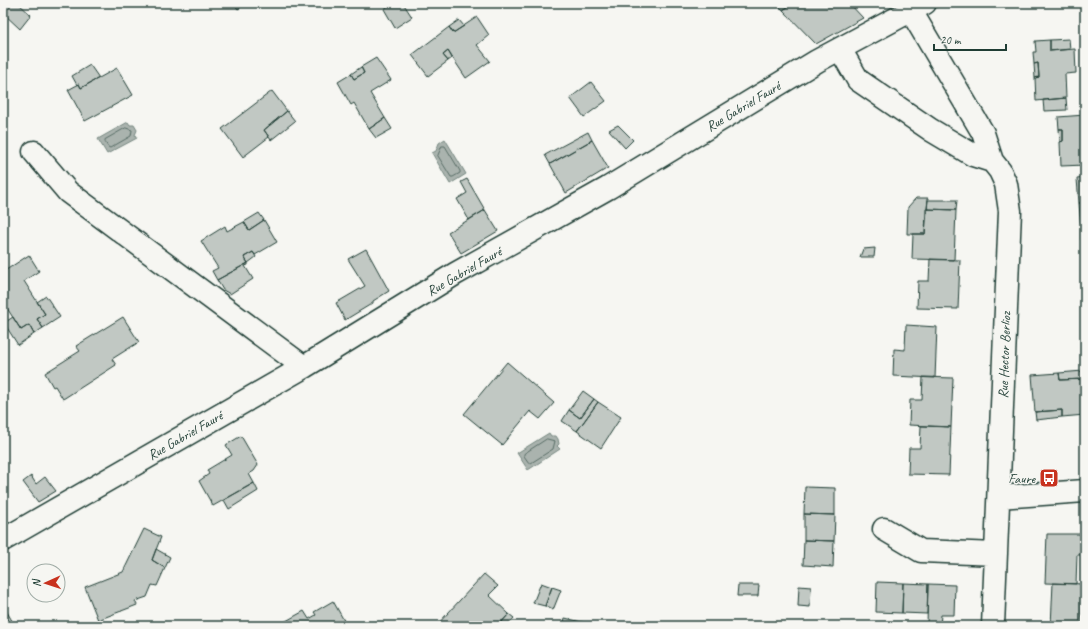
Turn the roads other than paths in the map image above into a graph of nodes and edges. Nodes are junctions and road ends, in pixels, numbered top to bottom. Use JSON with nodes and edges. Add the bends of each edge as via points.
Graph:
{"nodes":[{"id":1,"x":918,"y":7,"type":"edge"},
{"id":2,"x":840,"y":49,"type":"junction"},
{"id":3,"x":34,"y":152,"type":"dead end"},
{"id":4,"x":992,"y":161,"type":"junction"},
{"id":5,"x":304,"y":367,"type":"junction"},
{"id":6,"x":1085,"y":491,"type":"edge"},
{"id":7,"x":999,"y":497,"type":"junction"},
{"id":8,"x":884,"y":529,"type":"dead end"},
{"id":9,"x":3,"y":540,"type":"edge"},
{"id":10,"x":996,"y":554,"type":"junction"},
{"id":11,"x":993,"y":626,"type":"edge"}],
"edges":[{"from":1,"to":2,"type":"street","name":"Rue Gabriel Fauré"},
{"from":1,"to":4,"type":"street","name":"Rue Hector Berlioz","via":[[984,133]]},
{"from":2,"to":4,"type":"street","via":[[858,80],[930,130],[973,155]]},
{"from":2,"to":5,"type":"street","name":"Rue Gabriel Fauré","via":[[608,188],[455,274]]},
{"from":3,"to":5,"type":"street","via":[[68,192]]},
{"from":4,"to":7,"type":"street","name":"Rue Hector Berlioz","via":[[1006,184],[1010,211]]},
{"from":5,"to":9,"type":"street","name":"Rue Gabriel Fauré"},
{"from":6,"to":7,"type":"street"},
{"from":7,"to":10,"type":"street","name":"Rue Hector Berlioz"},
{"from":8,"to":10,"type":"street","via":[[921,551]]},
{"from":10,"to":11,"type":"street","name":"Rue Hector Berlioz"}]}
